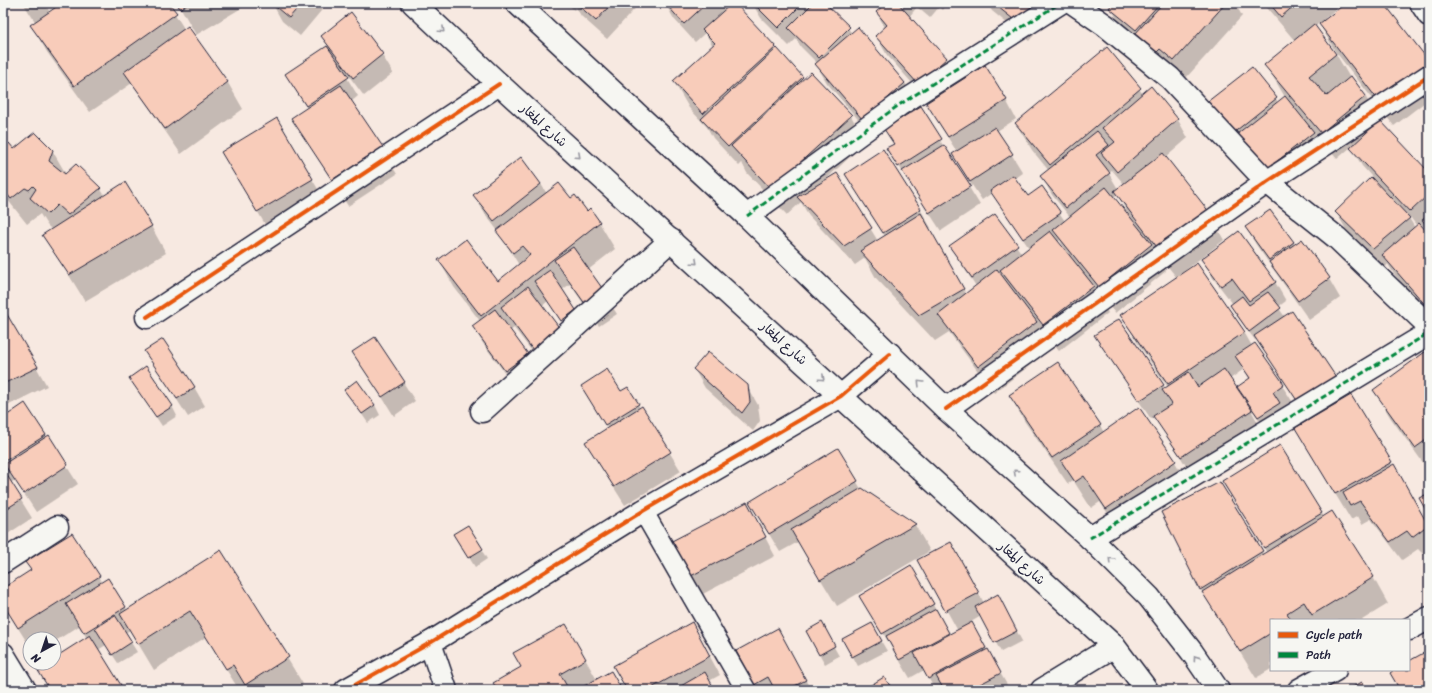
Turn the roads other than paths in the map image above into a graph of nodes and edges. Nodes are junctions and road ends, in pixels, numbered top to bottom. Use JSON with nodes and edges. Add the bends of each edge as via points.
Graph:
{"nodes":[{"id":1,"x":413,"y":3,"type":"edge"},
{"id":2,"x":517,"y":3,"type":"edge"},
{"id":3,"x":1060,"y":3,"type":"edge"},
{"id":4,"x":1073,"y":3,"type":"edge"},
{"id":5,"x":1421,"y":3,"type":"edge"},
{"id":6,"x":1429,"y":15,"type":"edge"},
{"id":7,"x":1429,"y":76,"type":"edge"},
{"id":8,"x":499,"y":84,"type":"junction"},
{"id":9,"x":1267,"y":182,"type":"junction"},
{"id":10,"x":747,"y":216,"type":"junction"},
{"id":11,"x":671,"y":240,"type":"junction"},
{"id":12,"x":147,"y":317,"type":"dead end"},
{"id":13,"x":1429,"y":326,"type":"edge"},
{"id":14,"x":1429,"y":333,"type":"edge"},
{"id":15,"x":890,"y":354,"type":"junction"},
{"id":16,"x":841,"y":396,"type":"junction"},
{"id":17,"x":946,"y":409,"type":"junction"},
{"id":18,"x":482,"y":411,"type":"dead end"},
{"id":19,"x":643,"y":511,"type":"junction"},
{"id":20,"x":57,"y":527,"type":"dead end"},
{"id":21,"x":1090,"y":538,"type":"junction"},
{"id":22,"x":3,"y":562,"type":"edge"},
{"id":23,"x":1429,"y":618,"type":"edge"},
{"id":24,"x":1410,"y":628,"type":"edge"},
{"id":25,"x":430,"y":643,"type":"junction"},
{"id":26,"x":1114,"y":646,"type":"junction"},
{"id":27,"x":3,"y":654,"type":"edge"},
{"id":28,"x":1333,"y":671,"type":"edge"},
{"id":29,"x":25,"y":690,"type":"edge"},
{"id":30,"x":346,"y":690,"type":"edge"},
{"id":31,"x":446,"y":690,"type":"edge"},
{"id":32,"x":746,"y":690,"type":"edge"},
{"id":33,"x":1042,"y":690,"type":"edge"},
{"id":34,"x":1147,"y":690,"type":"edge"},
{"id":35,"x":1218,"y":690,"type":"edge"},
{"id":36,"x":1299,"y":690,"type":"edge"}],
"edges":[{"from":1,"to":8,"type":"street","name":"شارع المغار","one_way":true},
{"from":2,"to":10,"type":"street"},
{"from":3,"to":10,"type":"street","via":[[899,105]]},
{"from":4,"to":9,"type":"street","via":[[1105,25],[1170,78]]},
{"from":5,"to":6,"type":"street"},
{"from":7,"to":9,"type":"street"},
{"from":8,"to":11,"type":"street","name":"شارع المغار","one_way":true},
{"from":8,"to":12,"type":"street"},
{"from":9,"to":13,"type":"street","via":[[1337,238]]},
{"from":9,"to":17,"type":"street"},
{"from":10,"to":15,"type":"street"},
{"from":11,"to":16,"type":"street","name":"شارع المغار","one_way":true},
{"from":11,"to":18,"type":"street"},
{"from":14,"to":21,"type":"street"},
{"from":15,"to":16,"type":"street"},
{"from":17,"to":15,"type":"street","one_way":true},
{"from":16,"to":19,"type":"street"},
{"from":16,"to":26,"type":"street","name":"شارع المغار"},
{"from":21,"to":17,"type":"street","one_way":true},
{"from":19,"to":25,"type":"street"},
{"from":19,"to":32,"type":"lane"},
{"from":20,"to":22,"type":"street"},
{"from":35,"to":21,"type":"street","one_way":true,"via":[[1149,597]]},
{"from":23,"to":24,"type":"street"},
{"from":25,"to":30,"type":"street"},
{"from":25,"to":31,"type":"street"},
{"from":26,"to":33,"type":"street"},
{"from":26,"to":34,"type":"street","name":"شارع المغار"},
{"from":27,"to":29,"type":"street"},
{"from":28,"to":36,"type":"street"}]}
